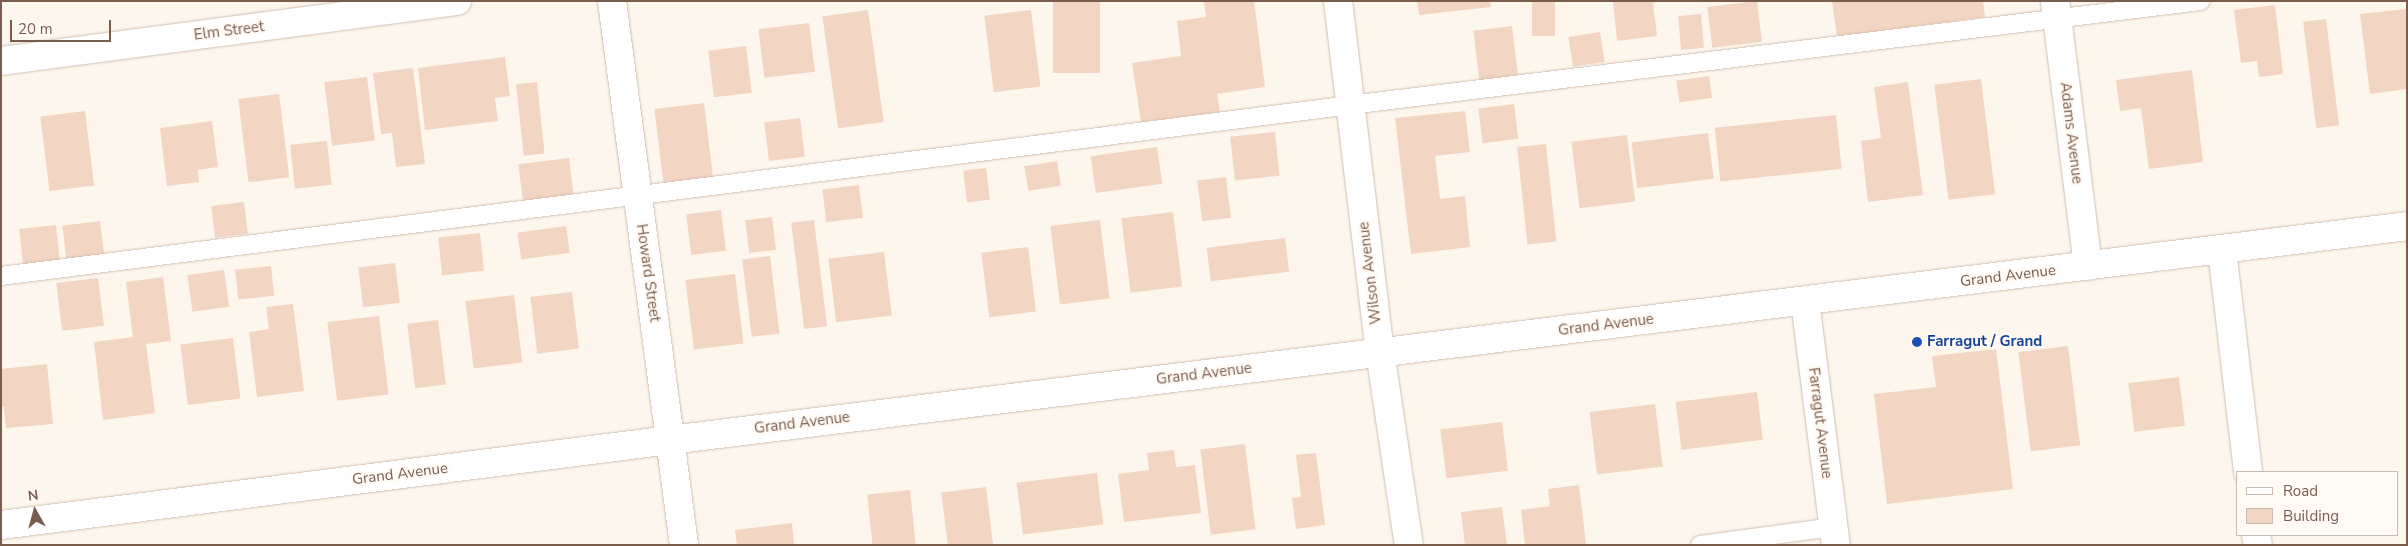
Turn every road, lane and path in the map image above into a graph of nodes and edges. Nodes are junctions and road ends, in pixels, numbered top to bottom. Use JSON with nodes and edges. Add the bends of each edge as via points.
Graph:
{"nodes":[{"id":1,"x":457,"y":1,"type":"edge"},
{"id":2,"x":612,"y":1,"type":"edge"},
{"id":3,"x":1338,"y":1,"type":"edge"},
{"id":4,"x":2201,"y":1,"type":"edge"},
{"id":5,"x":2056,"y":10,"type":"edge"},
{"id":6,"x":1,"y":60,"type":"edge"},
{"id":7,"x":1350,"y":105,"type":"junction"},
{"id":8,"x":638,"y":197,"type":"junction"},
{"id":9,"x":2407,"y":226,"type":"edge"},
{"id":10,"x":2222,"y":250,"type":"junction"},
{"id":11,"x":2088,"y":266,"type":"junction"},
{"id":12,"x":1,"y":276,"type":"edge"},
{"id":13,"x":1805,"y":301,"type":"junction"},
{"id":14,"x":1380,"y":352,"type":"junction"},
{"id":15,"x":670,"y":440,"type":"junction"},
{"id":16,"x":2248,"y":471,"type":"edge"},
{"id":17,"x":1,"y":526,"type":"edge"},
{"id":18,"x":1835,"y":536,"type":"edge"},
{"id":19,"x":684,"y":545,"type":"edge"},
{"id":20,"x":1409,"y":545,"type":"edge"},
{"id":21,"x":1700,"y":545,"type":"edge"}],
"edges":[{"from":1,"to":6,"type":"main road","name":"Elm Street"},
{"from":2,"to":8,"type":"main road","name":"Howard Street"},
{"from":3,"to":7,"type":"main road","name":"Wilson Avenue"},
{"from":4,"to":5,"type":"lane"},
{"from":5,"to":7,"type":"lane"},
{"from":5,"to":11,"type":"main road","name":"Adams Avenue"},
{"from":7,"to":8,"type":"lane"},
{"from":7,"to":14,"type":"main road","name":"Wilson Avenue"},
{"from":8,"to":12,"type":"lane"},
{"from":8,"to":15,"type":"main road","name":"Howard Street"},
{"from":9,"to":10,"type":"main road","name":"Grand Avenue"},
{"from":10,"to":11,"type":"main road","name":"Grand Avenue"},
{"from":10,"to":16,"type":"main road"},
{"from":11,"to":13,"type":"main road","name":"Grand Avenue"},
{"from":13,"to":14,"type":"main road","name":"Grand Avenue"},
{"from":13,"to":18,"type":"main road","name":"Farragut Avenue"},
{"from":14,"to":15,"type":"main road","name":"Grand Avenue"},
{"from":14,"to":20,"type":"main road","name":"Wilson Avenue"},
{"from":15,"to":17,"type":"main road","name":"Grand Avenue"},
{"from":15,"to":19,"type":"main road","name":"Howard Street"},
{"from":18,"to":21,"type":"lane"}]}
